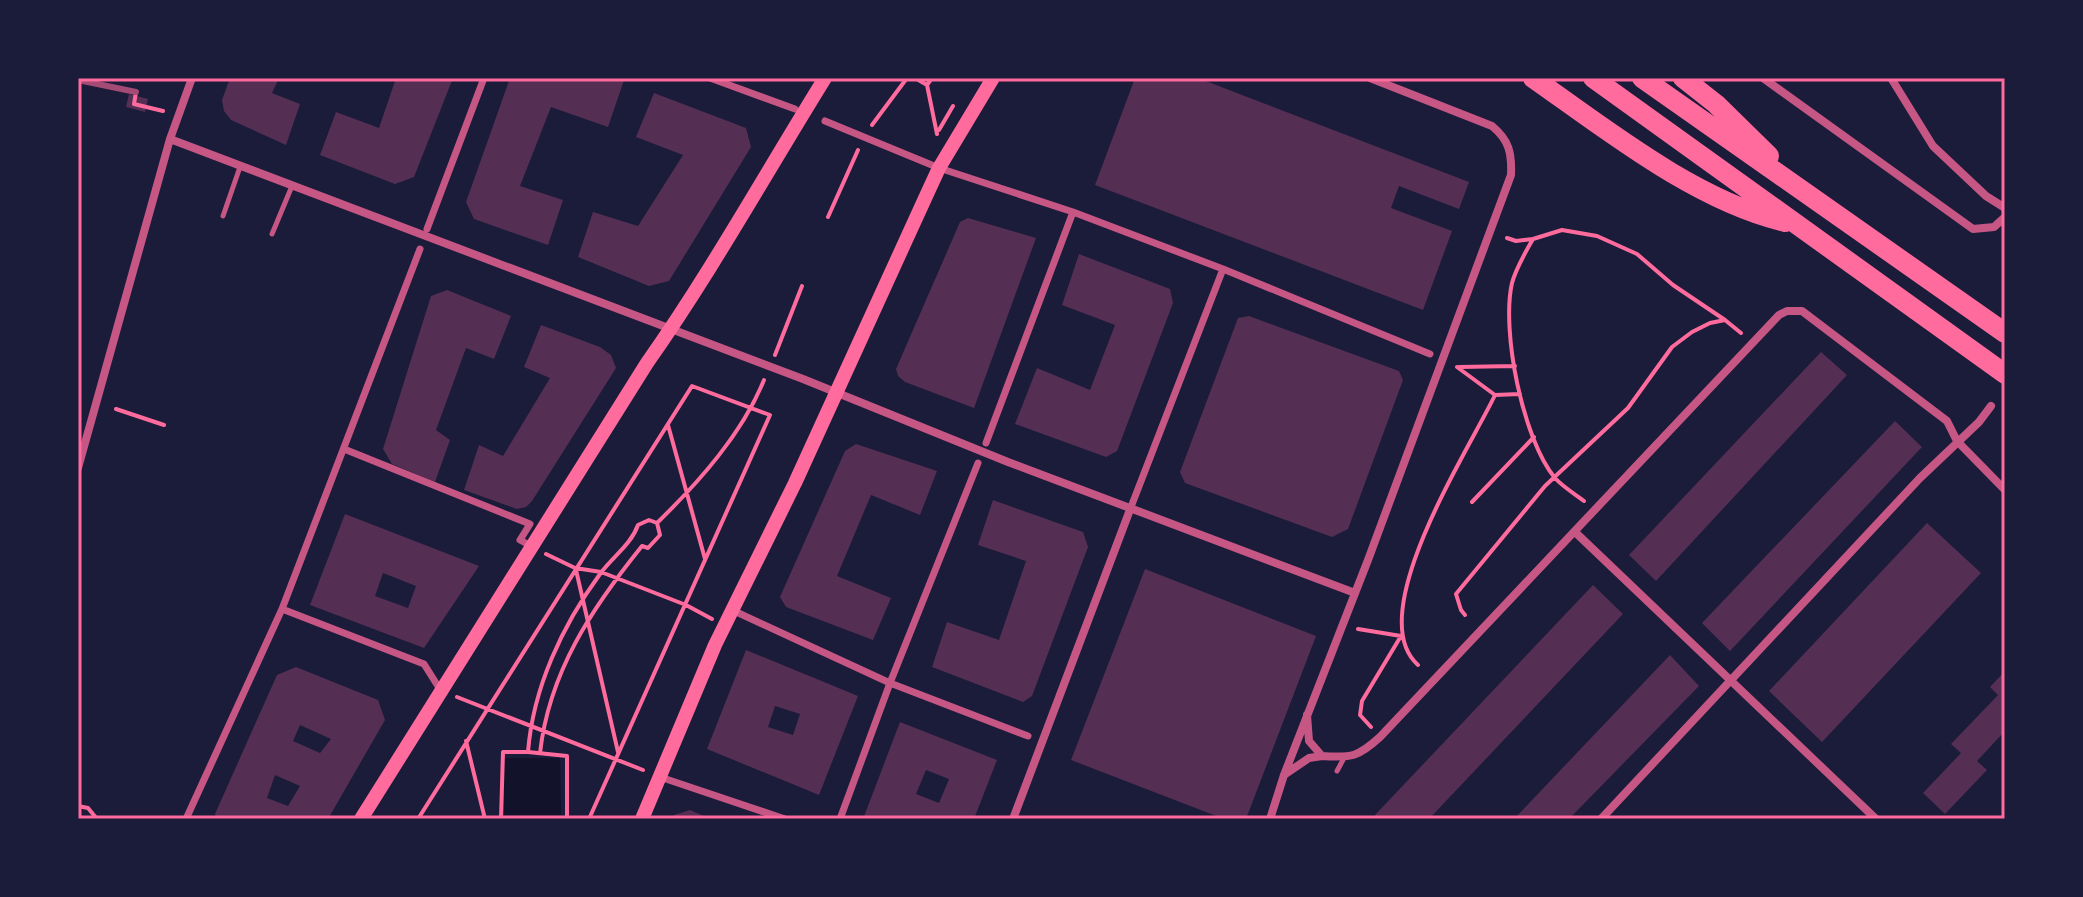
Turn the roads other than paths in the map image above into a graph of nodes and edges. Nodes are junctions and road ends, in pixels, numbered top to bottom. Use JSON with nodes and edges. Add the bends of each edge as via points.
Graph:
{"nodes":[{"id":1,"x":192,"y":78,"type":"edge"},
{"id":2,"x":484,"y":78,"type":"edge"},
{"id":3,"x":710,"y":78,"type":"edge"},
{"id":4,"x":825,"y":78,"type":"edge"},
{"id":5,"x":993,"y":78,"type":"edge"},
{"id":6,"x":1370,"y":78,"type":"edge"},
{"id":7,"x":1533,"y":78,"type":"edge"},
{"id":8,"x":1593,"y":78,"type":"edge"},
{"id":9,"x":1642,"y":78,"type":"edge"},
{"id":10,"x":1683,"y":78,"type":"edge"},
{"id":11,"x":1763,"y":78,"type":"edge"},
{"id":12,"x":1891,"y":78,"type":"edge"},
{"id":13,"x":795,"y":109,"type":"dead end"},
{"id":14,"x":825,"y":121,"type":"dead end"},
{"id":15,"x":170,"y":139,"type":"junction"},
{"id":16,"x":240,"y":167,"type":"junction"},
{"id":17,"x":939,"y":168,"type":"junction"},
{"id":18,"x":292,"y":186,"type":"junction"},
{"id":19,"x":1813,"y":198,"type":"junction"},
{"id":20,"x":2005,"y":208,"type":"edge"},
{"id":21,"x":1073,"y":212,"type":"junction"},
{"id":22,"x":223,"y":216,"type":"dead end"},
{"id":23,"x":2005,"y":217,"type":"edge"},
{"id":24,"x":1793,"y":224,"type":"junction"},
{"id":25,"x":427,"y":229,"type":"dead end"},
{"id":26,"x":272,"y":234,"type":"dead end"},
{"id":27,"x":420,"y":249,"type":"dead end"},
{"id":28,"x":1223,"y":269,"type":"junction"},
{"id":29,"x":670,"y":330,"type":"junction"},
{"id":30,"x":2005,"y":333,"type":"edge"},
{"id":31,"x":1430,"y":354,"type":"dead end"},
{"id":32,"x":2005,"y":374,"type":"edge"},
{"id":33,"x":837,"y":392,"type":"junction"},
{"id":34,"x":1991,"y":406,"type":"dead end"},
{"id":35,"x":1957,"y":441,"type":"junction"},
{"id":36,"x":986,"y":443,"type":"dead end"},
{"id":37,"x":344,"y":449,"type":"junction"},
{"id":38,"x":978,"y":463,"type":"dead end"},
{"id":39,"x":78,"y":468,"type":"edge"},
{"id":40,"x":2005,"y":490,"type":"edge"},
{"id":41,"x":1131,"y":507,"type":"junction"},
{"id":42,"x":1575,"y":532,"type":"junction"},
{"id":43,"x":533,"y":548,"type":"junction"},
{"id":44,"x":1355,"y":593,"type":"junction"},
{"id":45,"x":282,"y":609,"type":"junction"},
{"id":46,"x":732,"y":610,"type":"junction"},
{"id":47,"x":1729,"y":680,"type":"junction"},
{"id":48,"x":890,"y":683,"type":"junction"},
{"id":49,"x":441,"y":691,"type":"junction"},
{"id":50,"x":1307,"y":715,"type":"junction"},
{"id":51,"x":1028,"y":736,"type":"dead end"},
{"id":52,"x":1322,"y":756,"type":"junction"},
{"id":53,"x":1344,"y":757,"type":"junction"},
{"id":54,"x":1337,"y":771,"type":"dead end"},
{"id":55,"x":1284,"y":775,"type":"junction"},
{"id":56,"x":660,"y":777,"type":"junction"},
{"id":57,"x":186,"y":819,"type":"edge"},
{"id":58,"x":361,"y":819,"type":"edge"},
{"id":59,"x":642,"y":819,"type":"edge"},
{"id":60,"x":785,"y":819,"type":"edge"},
{"id":61,"x":840,"y":819,"type":"edge"},
{"id":62,"x":1013,"y":819,"type":"edge"},
{"id":63,"x":1270,"y":819,"type":"edge"},
{"id":64,"x":1601,"y":819,"type":"edge"},
{"id":65,"x":1876,"y":819,"type":"edge"}],
"edges":[{"from":1,"to":15,"type":"street"},
{"from":2,"to":25,"type":"street"},
{"from":3,"to":13,"type":"street"},
{"from":4,"to":29,"type":"main road"},
{"from":5,"to":17,"type":"main road"},
{"from":6,"to":44,"type":"street","via":[[1492,126],[1503,135],[1512,161]]},
{"from":7,"to":24,"type":"highway","via":[[1705,191],[1753,214]]},
{"from":8,"to":24,"type":"highway"},
{"from":9,"to":19,"type":"highway"},
{"from":10,"to":19,"type":"highway"},
{"from":11,"to":23,"type":"street","via":[[1973,229],[1994,227]]},
{"from":12,"to":20,"type":"street","via":[[1933,146]]},
{"from":14,"to":17,"type":"street"},
{"from":15,"to":16,"type":"street"},
{"from":15,"to":39,"type":"street"},
{"from":16,"to":18,"type":"street"},
{"from":16,"to":22,"type":"lane"},
{"from":17,"to":21,"type":"street"},
{"from":17,"to":33,"type":"main road"},
{"from":18,"to":26,"type":"lane"},
{"from":18,"to":29,"type":"street"},
{"from":19,"to":30,"type":"highway"},
{"from":21,"to":28,"type":"street"},
{"from":21,"to":36,"type":"street"},
{"from":24,"to":32,"type":"highway"},
{"from":27,"to":37,"type":"street"},
{"from":28,"to":31,"type":"street"},
{"from":28,"to":41,"type":"street"},
{"from":29,"to":33,"type":"street"},
{"from":29,"to":43,"type":"main road"},
{"from":33,"to":41,"type":"street"},
{"from":33,"to":46,"type":"main road"},
{"from":34,"to":35,"type":"street"},
{"from":35,"to":40,"type":"street"},
{"from":35,"to":42,"type":"street","via":[[1947,421],[1802,311],[1787,311]]},
{"from":35,"to":47,"type":"street"},
{"from":37,"to":43,"type":"street","via":[[530,524],[520,540]]},
{"from":37,"to":45,"type":"street"},
{"from":38,"to":48,"type":"street"},
{"from":41,"to":44,"type":"street"},
{"from":41,"to":62,"type":"street"},
{"from":42,"to":47,"type":"street"},
{"from":42,"to":53,"type":"street","via":[[1380,737],[1360,755]]},
{"from":43,"to":49,"type":"main road"},
{"from":44,"to":50,"type":"street"},
{"from":45,"to":49,"type":"street","via":[[424,664]]},
{"from":45,"to":57,"type":"street"},
{"from":46,"to":48,"type":"street"},
{"from":46,"to":56,"type":"main road"},
{"from":47,"to":64,"type":"street"},
{"from":47,"to":65,"type":"street"},
{"from":48,"to":51,"type":"street"},
{"from":48,"to":61,"type":"street"},
{"from":49,"to":58,"type":"main road"},
{"from":50,"to":52,"type":"street","via":[[1309,741]]},
{"from":50,"to":55,"type":"street"},
{"from":52,"to":53,"type":"street"},
{"from":52,"to":55,"type":"street","via":[[1309,758]]},
{"from":53,"to":54,"type":"lane"},
{"from":55,"to":63,"type":"street"},
{"from":56,"to":59,"type":"main road"},
{"from":56,"to":60,"type":"street"}]}
